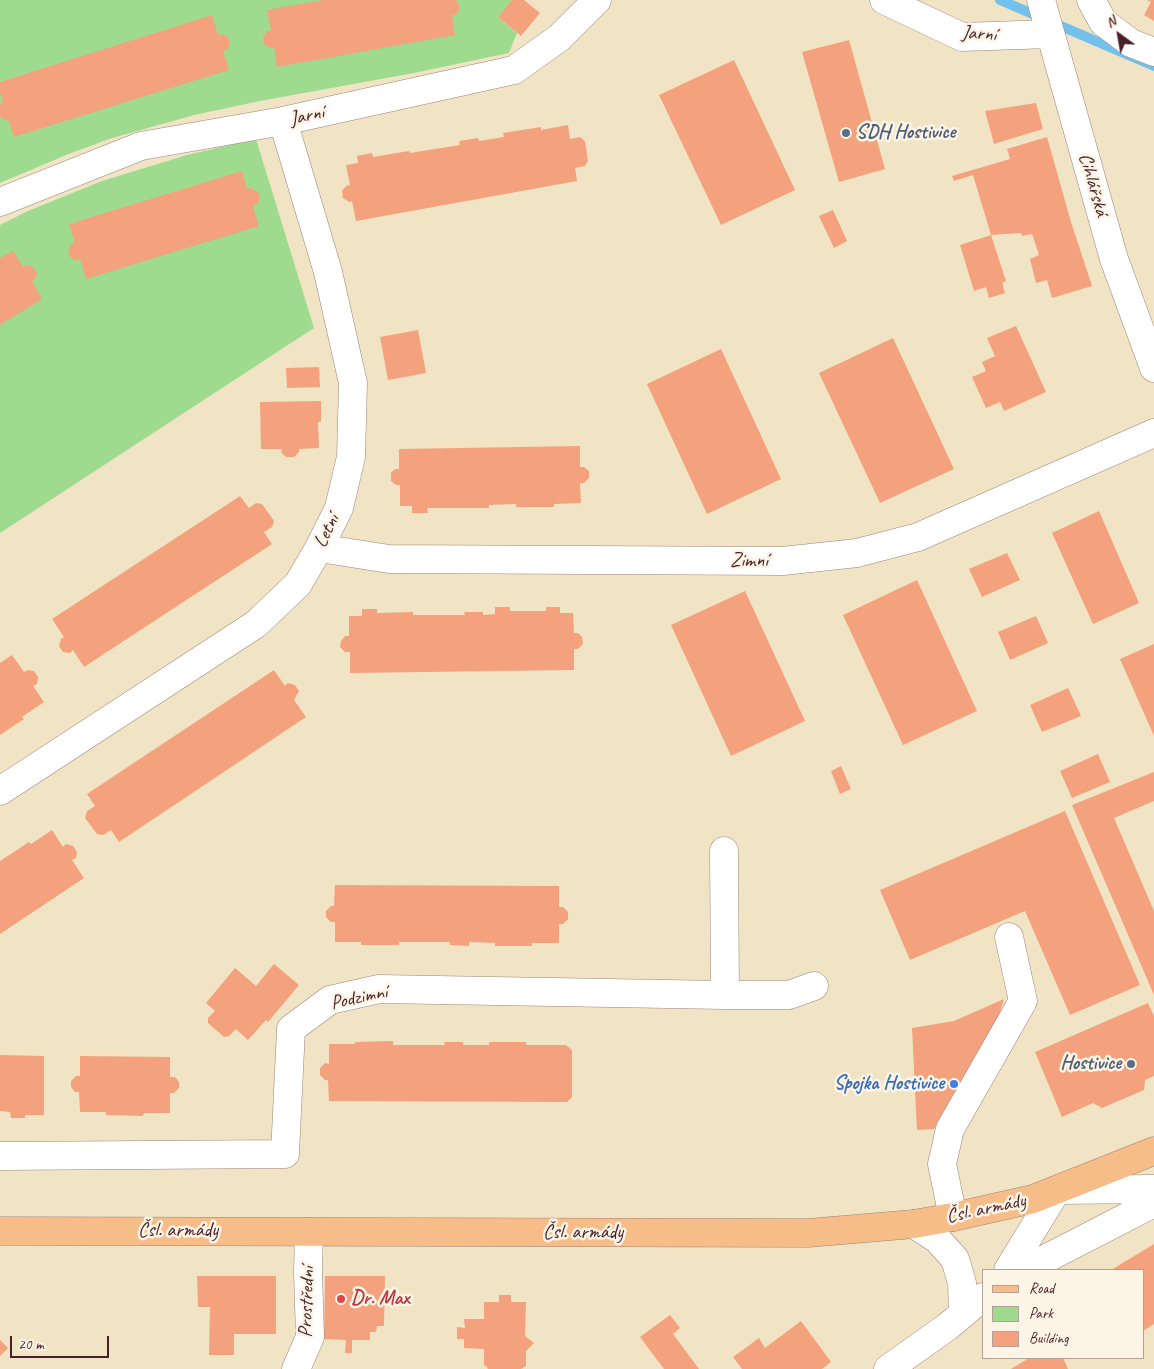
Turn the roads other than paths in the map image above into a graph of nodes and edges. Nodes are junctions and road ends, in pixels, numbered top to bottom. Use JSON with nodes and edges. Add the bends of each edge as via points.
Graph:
{"nodes":[{"id":1,"x":596,"y":0,"type":"edge"},
{"id":2,"x":884,"y":0,"type":"edge"},
{"id":3,"x":1041,"y":0,"type":"edge"},
{"id":4,"x":1091,"y":0,"type":"edge"},
{"id":5,"x":1050,"y":33,"type":"junction"},
{"id":6,"x":1154,"y":52,"type":"edge"},
{"id":7,"x":283,"y":121,"type":"junction"},
{"id":8,"x":0,"y":202,"type":"edge"},
{"id":9,"x":1154,"y":368,"type":"edge"},
{"id":10,"x":1154,"y":432,"type":"edge"},
{"id":11,"x":320,"y":548,"type":"junction"},
{"id":12,"x":0,"y":791,"type":"edge"},
{"id":13,"x":724,"y":851,"type":"dead end"},
{"id":14,"x":1009,"y":937,"type":"dead end"},
{"id":15,"x":814,"y":986,"type":"dead end"},
{"id":16,"x":725,"y":995,"type":"junction"},
{"id":17,"x":1154,"y":1151,"type":"edge"},
{"id":18,"x":0,"y":1156,"type":"edge"},
{"id":19,"x":1154,"y":1189,"type":"edge"},
{"id":20,"x":1058,"y":1190,"type":"junction"},
{"id":21,"x":1154,"y":1203,"type":"edge"},
{"id":22,"x":953,"y":1217,"type":"junction"},
{"id":23,"x":914,"y":1224,"type":"junction"},
{"id":24,"x":0,"y":1231,"type":"edge"},
{"id":25,"x":309,"y":1232,"type":"junction"},
{"id":26,"x":1009,"y":1269,"type":"edge"},
{"id":27,"x":1026,"y":1269,"type":"edge"},
{"id":28,"x":973,"y":1305,"type":"edge"},
{"id":29,"x":296,"y":1369,"type":"edge"},
{"id":30,"x":888,"y":1369,"type":"edge"}],
"edges":[{"from":1,"to":7,"type":"street","name":"Jarní","via":[[559,38],[514,70]]},
{"from":2,"to":5,"type":"street","name":"Jarní","via":[[962,37]]},
{"from":3,"to":5,"type":"street","name":"Cihlářská"},
{"from":4,"to":6,"type":"street","via":[[1103,22],[1131,44]]},
{"from":5,"to":9,"type":"street","name":"Cihlářská","via":[[1114,259]]},
{"from":7,"to":8,"type":"street","name":"Jarní","via":[[142,146]]},
{"from":7,"to":11,"type":"street","name":"Letní","via":[[328,272],[353,383],[351,457],[339,508]]},
{"from":10,"to":11,"type":"street","name":"Zimní","via":[[918,537],[857,553],[783,562],[399,559]]},
{"from":11,"to":12,"type":"street","name":"Letní","via":[[298,584],[256,624]]},
{"from":13,"to":16,"type":"street"},
{"from":14,"to":22,"type":"street","via":[[1023,1001],[950,1130],[942,1164]]},
{"from":15,"to":16,"type":"street","name":"Podzimní","via":[[789,995]]},
{"from":16,"to":18,"type":"street","name":"Podzimní","via":[[379,989],[330,1000],[291,1029],[285,1154]]},
{"from":17,"to":20,"type":"main road","name":"Čsl. armády"},
{"from":19,"to":20,"type":"street"},
{"from":20,"to":22,"type":"main road","name":"Čsl. armády"},
{"from":20,"to":26,"type":"street"},
{"from":21,"to":27,"type":"street"},
{"from":22,"to":23,"type":"main road","name":"Čsl. armády"},
{"from":23,"to":25,"type":"main road","name":"Čsl. armády","via":[[808,1233]]},
{"from":23,"to":28,"type":"street","via":[[937,1239],[955,1259]]},
{"from":24,"to":25,"type":"main road","name":"Čsl. armády"},
{"from":25,"to":29,"type":"street","name":"Prostřední","via":[[310,1337]]},
{"from":28,"to":30,"type":"street"}]}
